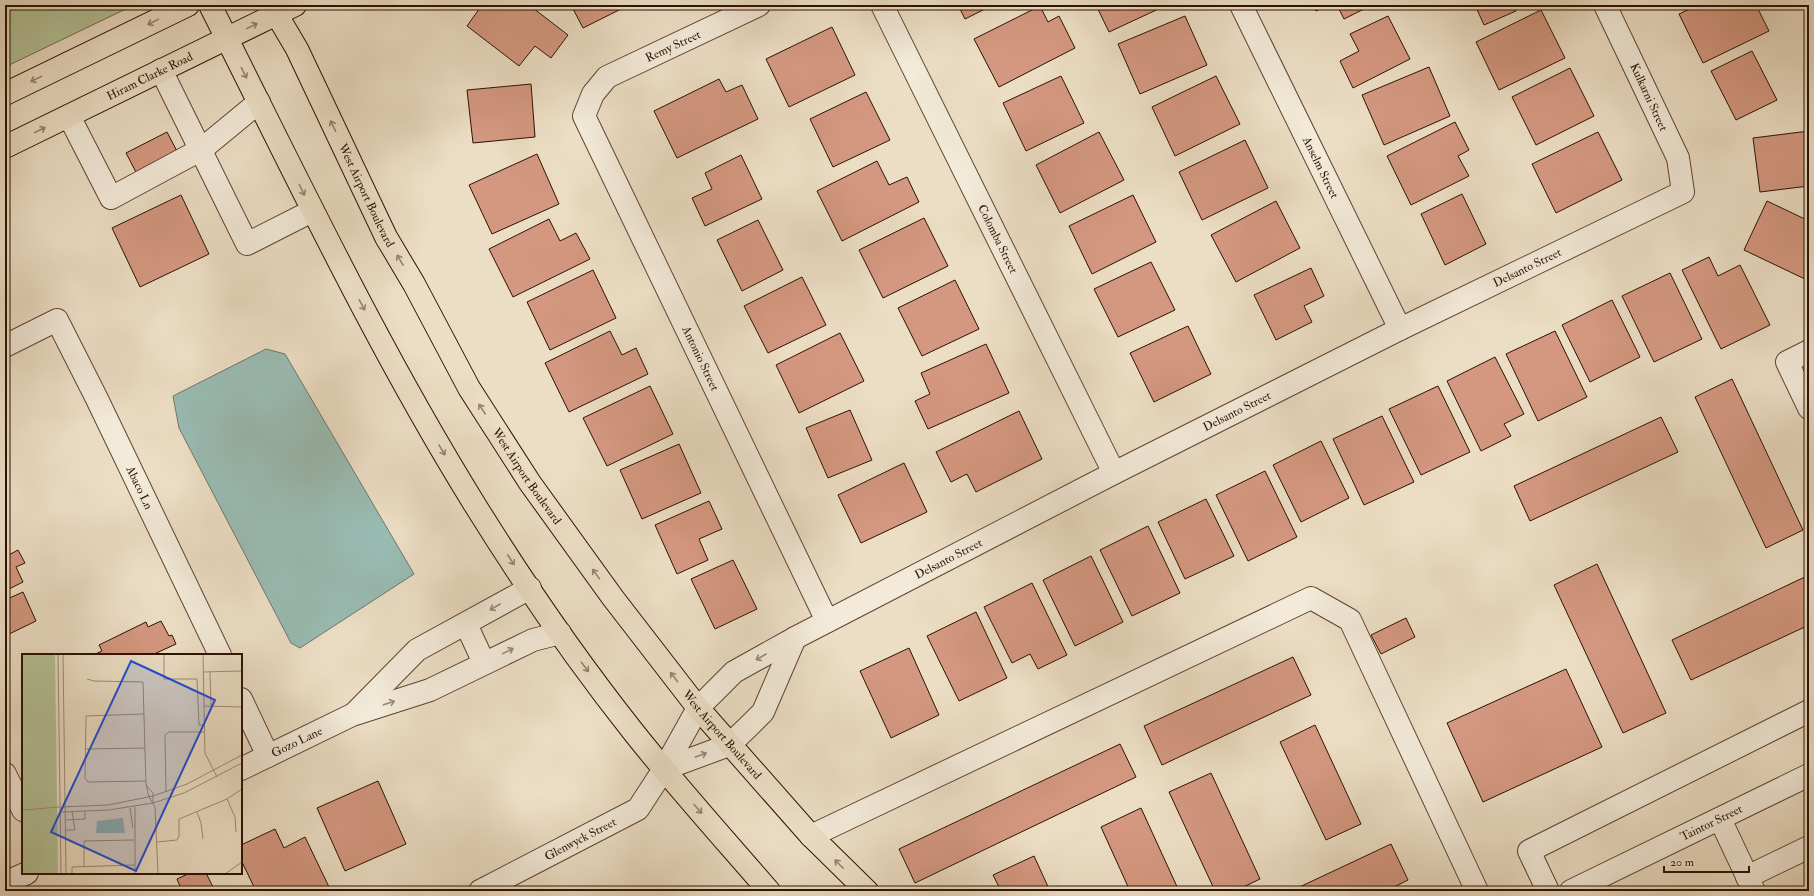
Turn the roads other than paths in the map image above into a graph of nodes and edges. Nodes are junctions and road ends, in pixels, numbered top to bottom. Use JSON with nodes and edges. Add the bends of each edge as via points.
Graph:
{"nodes":[{"id":1,"x":188,"y":5,"type":"edge"},
{"id":2,"x":210,"y":5,"type":"edge"},
{"id":3,"x":760,"y":5,"type":"edge"},
{"id":4,"x":882,"y":5,"type":"edge"},
{"id":5,"x":1241,"y":5,"type":"edge"},
{"id":6,"x":1605,"y":5,"type":"edge"},
{"id":7,"x":281,"y":8,"type":"edge"},
{"id":8,"x":227,"y":38,"type":"junction"},
{"id":9,"x":161,"y":70,"type":"junction"},
{"id":10,"x":5,"y":94,"type":"edge"},
{"id":11,"x":593,"y":94,"type":"joint"},
{"id":12,"x":259,"y":102,"type":"junction"},
{"id":13,"x":69,"y":116,"type":"junction"},
{"id":14,"x":5,"y":147,"type":"edge"},
{"id":15,"x":202,"y":149,"type":"junction"},
{"id":16,"x":1683,"y":192,"type":"joint"},
{"id":17,"x":312,"y":211,"type":"junction"},
{"id":18,"x":1400,"y":329,"type":"junction"},
{"id":19,"x":5,"y":346,"type":"edge"},
{"id":20,"x":1809,"y":352,"type":"edge"},
{"id":21,"x":1809,"y":408,"type":"edge"},
{"id":22,"x":1114,"y":473,"type":"junction"},
{"id":23,"x":530,"y":588,"type":"junction"},
{"id":24,"x":827,"y":621,"type":"junction"},
{"id":25,"x":466,"y":624,"type":"junction"},
{"id":26,"x":560,"y":633,"type":"junction"},
{"id":27,"x":795,"y":638,"type":"junction"},
{"id":28,"x":220,"y":654,"type":"edge"},
{"id":29,"x":484,"y":663,"type":"junction"},
{"id":30,"x":242,"y":701,"type":"edge"},
{"id":31,"x":698,"y":708,"type":"junction"},
{"id":32,"x":1809,"y":711,"type":"edge"},
{"id":33,"x":352,"y":715,"type":"junction"},
{"id":34,"x":729,"y":745,"type":"junction"},
{"id":35,"x":268,"y":756,"type":"junction"},
{"id":36,"x":242,"y":769,"type":"edge"},
{"id":37,"x":664,"y":769,"type":"junction"},
{"id":38,"x":5,"y":774,"type":"edge"},
{"id":39,"x":1809,"y":775,"type":"edge"},
{"id":40,"x":22,"y":808,"type":"edge"},
{"id":41,"x":1720,"y":818,"type":"junction"},
{"id":42,"x":811,"y":836,"type":"junction"},
{"id":43,"x":1809,"y":847,"type":"edge"},
{"id":44,"x":25,"y":874,"type":"edge"},
{"id":45,"x":5,"y":884,"type":"edge"},
{"id":46,"x":1751,"y":884,"type":"edge"},
{"id":47,"x":480,"y":891,"type":"edge"},
{"id":48,"x":769,"y":891,"type":"edge"},
{"id":49,"x":866,"y":891,"type":"edge"},
{"id":50,"x":1477,"y":891,"type":"edge"},
{"id":51,"x":1548,"y":891,"type":"edge"},
{"id":52,"x":1571,"y":891,"type":"edge"}],
"edges":[{"from":1,"to":10,"type":"main road","one_way":true},
{"from":2,"to":8,"type":"main road"},
{"from":3,"to":11,"type":"street","name":"Remy Street","via":[[608,77]]},
{"from":4,"to":22,"type":"street","name":"Colomba Street"},
{"from":5,"to":18,"type":"street","name":"Anselm Street"},
{"from":6,"to":16,"type":"street","name":"Kulkarni Street","via":[[1678,158]]},
{"from":8,"to":7,"type":"main road","name":"Hiram Clarke Road","one_way":true},
{"from":31,"to":7,"type":"main road","name":"West Airport Boulevard","one_way":true,"via":[[613,598],[530,483],[469,388],[386,237],[297,49]]},
{"from":8,"to":9,"type":"main road","name":"Hiram Clarke Road"},
{"from":8,"to":12,"type":"main road","one_way":true},
{"from":9,"to":13,"type":"main road","name":"Hiram Clarke Road"},
{"from":9,"to":15,"type":"street"},
{"from":11,"to":24,"type":"street","name":"Antonio Street","via":[[584,116]]},
{"from":12,"to":15,"type":"street"},
{"from":12,"to":17,"type":"main road","one_way":true},
{"from":14,"to":13,"type":"main road","name":"Hiram Clarke Road","one_way":true},
{"from":13,"to":15,"type":"street","via":[[111,198]]},
{"from":15,"to":17,"type":"street","via":[[247,244]]},
{"from":16,"to":18,"type":"street","name":"Delsanto Street"},
{"from":17,"to":23,"type":"main road","one_way":true,"via":[[422,416],[476,506]]},
{"from":18,"to":22,"type":"street","name":"Delsanto Street"},
{"from":19,"to":28,"type":"street","name":"Abaco Ln","via":[[57,320]]},
{"from":20,"to":21,"type":"street","via":[[1787,362]]},
{"from":22,"to":24,"type":"street","name":"Delsanto Street"},
{"from":23,"to":25,"type":"street","one_way":true},
{"from":23,"to":26,"type":"main road"},
{"from":24,"to":27,"type":"street","name":"Delsanto Street"},
{"from":25,"to":29,"type":"street"},
{"from":25,"to":33,"type":"street","via":[[417,650]]},
{"from":29,"to":26,"type":"street","one_way":true,"via":[[533,640]]},
{"from":26,"to":37,"type":"main road","one_way":true},
{"from":27,"to":31,"type":"street","name":"Delsanto Street","one_way":true,"via":[[734,672]]},
{"from":27,"to":34,"type":"street","via":[[762,712]]},
{"from":33,"to":29,"type":"street","one_way":true,"via":[[430,690]]},
{"from":30,"to":35,"type":"street"},
{"from":31,"to":34,"type":"main road","name":"West Airport Boulevard"},
{"from":31,"to":37,"type":"street","name":"Delsanto Street"},
{"from":32,"to":51,"type":"street","via":[[1529,851]]},
{"from":33,"to":35,"type":"street","name":"Gozo Lane"},
{"from":37,"to":34,"type":"street","one_way":true},
{"from":34,"to":42,"type":"main road","name":"West Airport Boulevard"},
{"from":35,"to":36,"type":"street","name":"Gozo Lane"},
{"from":37,"to":47,"type":"street","name":"Glenwyck Street","via":[[638,809]]},
{"from":37,"to":48,"type":"main road","one_way":true},
{"from":38,"to":40,"type":"street"},
{"from":39,"to":41,"type":"street","name":"Taintor Street"},
{"from":41,"to":46,"type":"street"},
{"from":41,"to":52,"type":"street","name":"Taintor Street"},
{"from":49,"to":42,"type":"main road","name":"West Airport Boulevard","one_way":true},
{"from":42,"to":50,"type":"street","via":[[1311,598],[1350,620]]},
{"from":43,"to":46,"type":"street"},
{"from":44,"to":45,"type":"street"}]}
